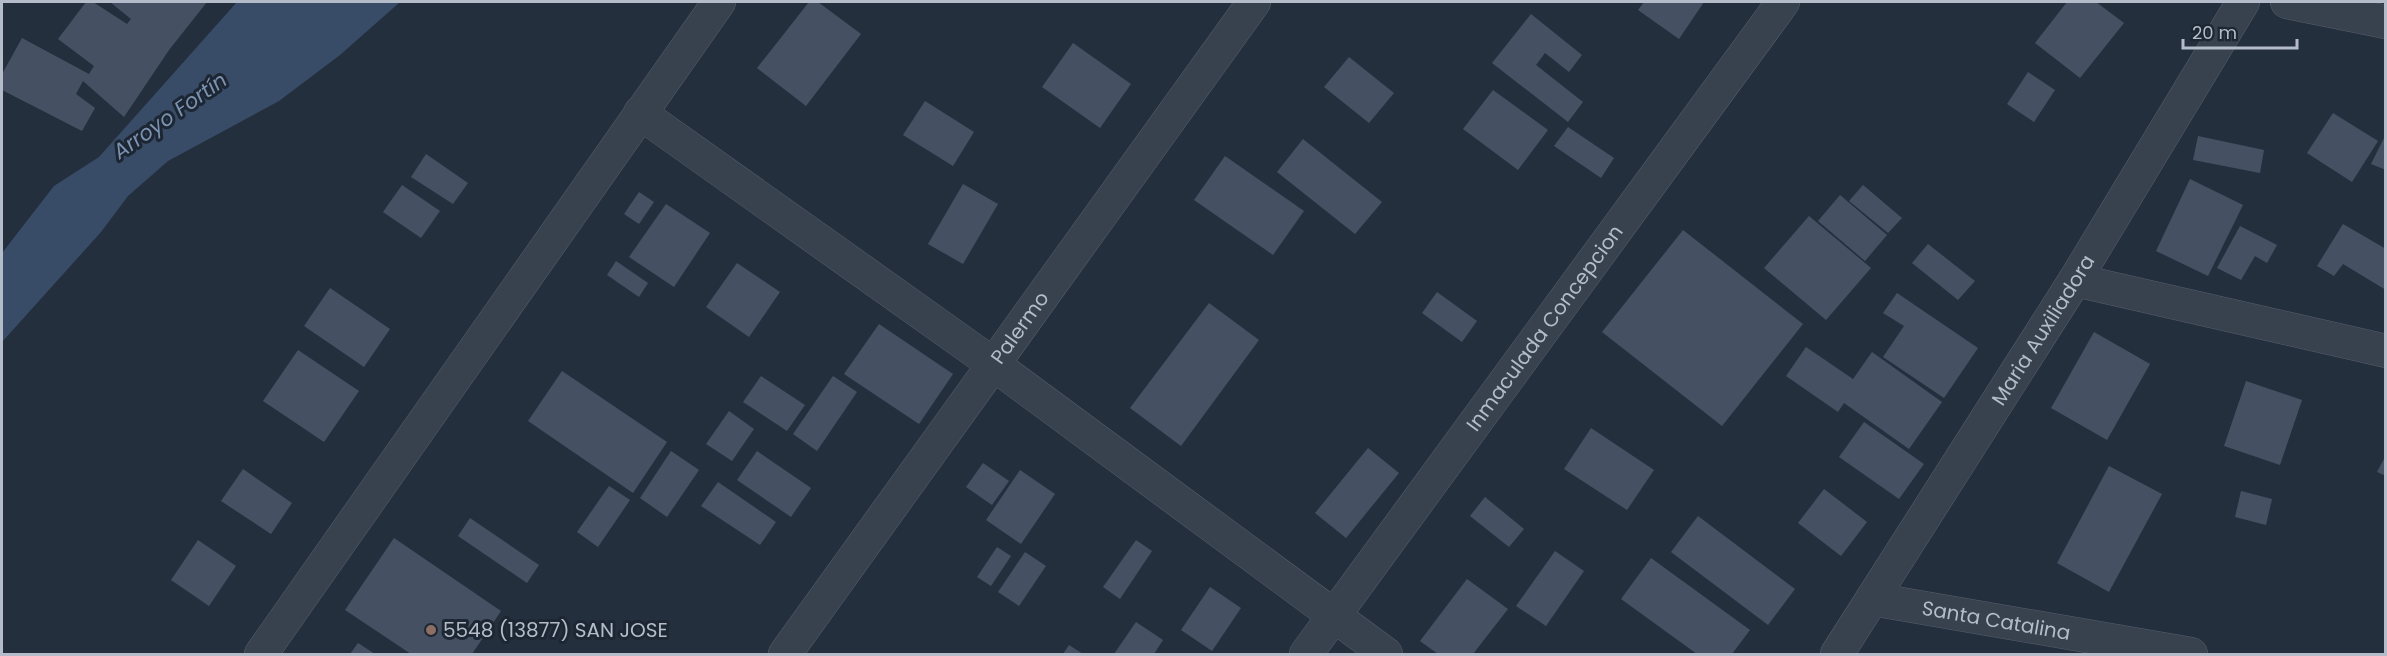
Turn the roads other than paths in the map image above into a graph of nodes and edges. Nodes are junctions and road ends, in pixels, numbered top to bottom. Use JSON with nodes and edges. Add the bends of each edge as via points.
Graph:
{"nodes":[{"id":1,"x":719,"y":2,"type":"edge"},
{"id":2,"x":1254,"y":2,"type":"edge"},
{"id":3,"x":1783,"y":2,"type":"edge"},
{"id":4,"x":2243,"y":2,"type":"edge"},
{"id":5,"x":2287,"y":2,"type":"edge"},
{"id":6,"x":2385,"y":22,"type":"edge"},
{"id":7,"x":640,"y":113,"type":"junction"},
{"id":8,"x":2075,"y":280,"type":"junction"},
{"id":9,"x":2385,"y":351,"type":"edge"},
{"id":10,"x":993,"y":364,"type":"junction"},
{"id":11,"x":1872,"y":599,"type":"junction"},
{"id":12,"x":1333,"y":617,"type":"junction"},
{"id":13,"x":261,"y":654,"type":"edge"},
{"id":14,"x":785,"y":654,"type":"edge"},
{"id":15,"x":1306,"y":654,"type":"edge"},
{"id":16,"x":1386,"y":654,"type":"edge"},
{"id":17,"x":1837,"y":654,"type":"edge"},
{"id":18,"x":2191,"y":654,"type":"edge"}],
"edges":[{"from":1,"to":7,"type":"street"},
{"from":2,"to":10,"type":"street","name":"Palermo"},
{"from":3,"to":12,"type":"street","name":"Inmaculada Concepcion"},
{"from":4,"to":8,"type":"street","name":"Maria Auxiliadora"},
{"from":5,"to":6,"type":"street"},
{"from":7,"to":10,"type":"street"},
{"from":7,"to":13,"type":"street"},
{"from":8,"to":9,"type":"street"},
{"from":8,"to":11,"type":"street","name":"Maria Auxiliadora"},
{"from":10,"to":12,"type":"street"},
{"from":10,"to":14,"type":"street","name":"Palermo"},
{"from":11,"to":17,"type":"street","name":"Maria Auxiliadora"},
{"from":11,"to":18,"type":"street","name":"Santa Catalina"},
{"from":12,"to":15,"type":"street","name":"Inmaculada Concepcion"},
{"from":12,"to":16,"type":"street"}]}
